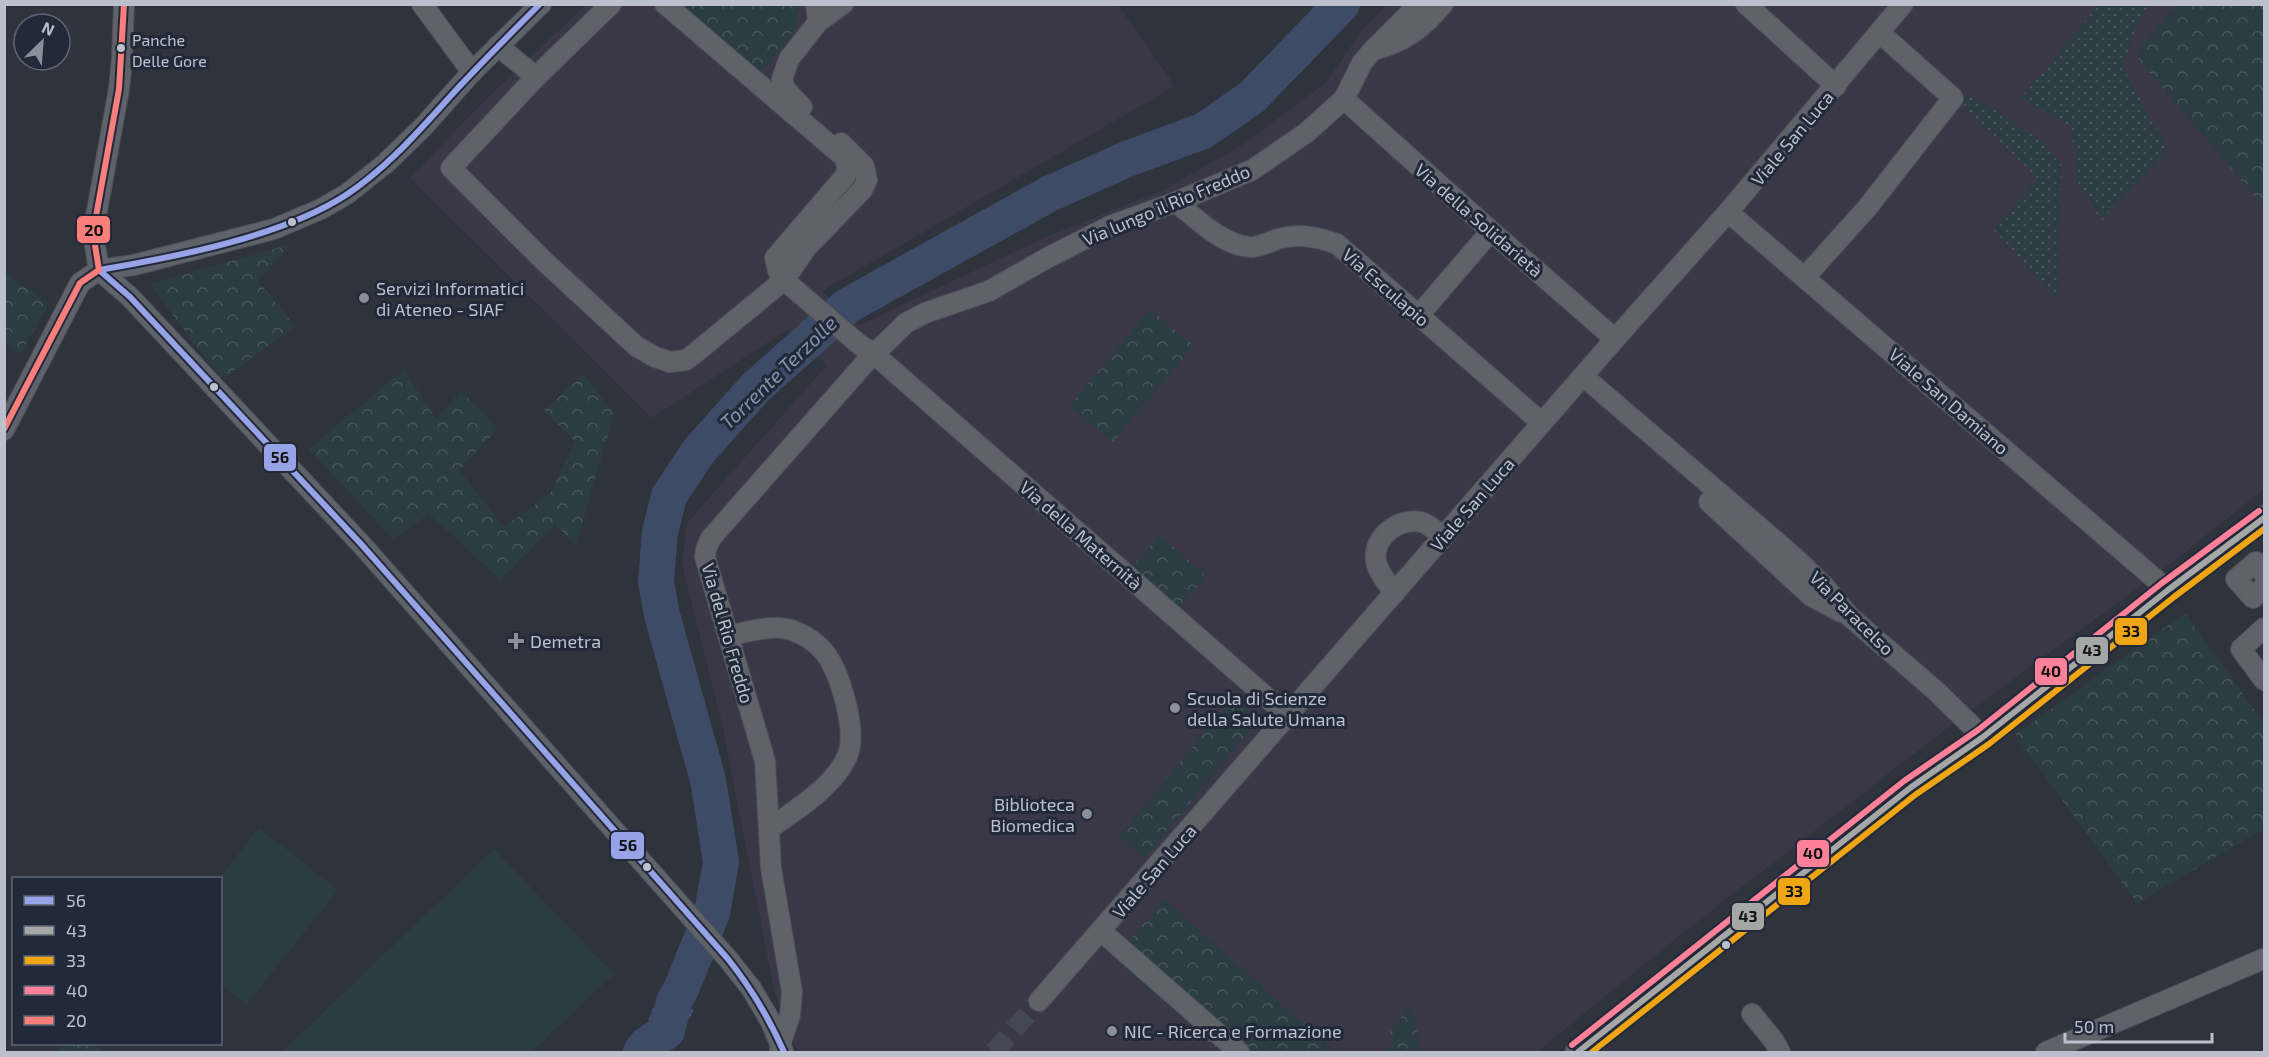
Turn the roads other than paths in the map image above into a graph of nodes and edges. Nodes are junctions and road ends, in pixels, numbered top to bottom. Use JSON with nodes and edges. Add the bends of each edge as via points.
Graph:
{"nodes":[{"id":1,"x":124,"y":4,"type":"edge"},
{"id":2,"x":422,"y":4,"type":"edge"},
{"id":3,"x":541,"y":4,"type":"edge"},
{"id":4,"x":611,"y":4,"type":"edge"},
{"id":5,"x":665,"y":4,"type":"edge"},
{"id":6,"x":843,"y":4,"type":"edge"},
{"id":7,"x":1419,"y":4,"type":"edge"},
{"id":8,"x":1443,"y":4,"type":"edge"},
{"id":9,"x":1746,"y":4,"type":"edge"},
{"id":10,"x":1901,"y":5,"type":"edge"},
{"id":11,"x":817,"y":13,"type":"edge"},
{"id":12,"x":1880,"y":33,"type":"junction"},
{"id":13,"x":498,"y":46,"type":"junction"},
{"id":14,"x":1372,"y":51,"type":"junction"},
{"id":15,"x":472,"y":72,"type":"junction"},
{"id":16,"x":536,"y":76,"type":"junction"},
{"id":17,"x":1836,"y":86,"type":"junction"},
{"id":18,"x":1344,"y":99,"type":"junction"},
{"id":19,"x":831,"y":193,"type":"junction"},
{"id":20,"x":1176,"y":202,"type":"junction"},
{"id":21,"x":1728,"y":212,"type":"junction"},
{"id":22,"x":830,"y":222,"type":"junction"},
{"id":23,"x":1491,"y":231,"type":"junction"},
{"id":24,"x":99,"y":270,"type":"junction"},
{"id":25,"x":1805,"y":277,"type":"junction"},
{"id":26,"x":784,"y":280,"type":"junction"},
{"id":27,"x":1419,"y":315,"type":"junction"},
{"id":28,"x":1614,"y":339,"type":"junction"},
{"id":29,"x":867,"y":349,"type":"junction"},
{"id":30,"x":1582,"y":376,"type":"junction"},
{"id":31,"x":1542,"y":423,"type":"junction"},
{"id":32,"x":4,"y":430,"type":"edge"},
{"id":33,"x":1718,"y":492,"type":"junction"},
{"id":34,"x":2265,"y":518,"type":"edge"},
{"id":35,"x":1443,"y":537,"type":"junction"},
{"id":36,"x":2217,"y":554,"type":"junction"},
{"id":37,"x":2265,"y":574,"type":"edge"},
{"id":38,"x":2236,"y":579,"type":"junction"},
{"id":39,"x":2168,"y":590,"type":"junction"},
{"id":40,"x":1395,"y":593,"type":"junction"},
{"id":41,"x":2261,"y":599,"type":"edge"},
{"id":42,"x":1849,"y":615,"type":"junction"},
{"id":43,"x":2265,"y":628,"type":"edge"},
{"id":44,"x":728,"y":636,"type":"junction"},
{"id":45,"x":2265,"y":680,"type":"edge"},
{"id":46,"x":1288,"y":716,"type":"junction"},
{"id":47,"x":1983,"y":737,"type":"junction"},
{"id":48,"x":769,"y":829,"type":"junction"},
{"id":49,"x":1101,"y":931,"type":"junction"},
{"id":50,"x":2264,"y":959,"type":"edge"},
{"id":51,"x":1039,"y":1001,"type":"tunnel mouth"},
{"id":52,"x":1752,"y":1014,"type":"dead end"},
{"id":53,"x":781,"y":1050,"type":"edge"},
{"id":54,"x":1239,"y":1053,"type":"edge"},
{"id":55,"x":1578,"y":1053,"type":"edge"},
{"id":56,"x":1780,"y":1053,"type":"edge"},
{"id":57,"x":2046,"y":1053,"type":"edge"}],
"edges":[{"from":1,"to":24,"type":"street","via":[[119,89],[93,233]]},
{"from":2,"to":15,"type":"street"},
{"from":3,"to":13,"type":"street"},
{"from":4,"to":16,"type":"street"},
{"from":5,"to":19,"type":"street","via":[[845,158],[846,175]]},
{"from":6,"to":11,"type":"street"},
{"from":7,"to":14,"type":"street","name":"Via lungo il Rio Freddo"},
{"from":8,"to":14,"type":"street","via":[[1414,34]]},
{"from":9,"to":17,"type":"street"},
{"from":10,"to":12,"type":"street","name":"Viale San Luca"},
{"from":11,"to":22,"type":"street","via":[[789,59],[782,79],[785,89],[859,160],[867,175],[862,189]]},
{"from":12,"to":17,"type":"street","name":"Viale San Luca"},
{"from":12,"to":25,"type":"street","via":[[1953,98],[1867,207]]},
{"from":13,"to":15,"type":"street"},
{"from":13,"to":16,"type":"street"},
{"from":14,"to":18,"type":"street","name":"Via lungo il Rio Freddo"},
{"from":15,"to":24,"type":"street","via":[[386,163],[335,202],[274,229],[144,263]]},
{"from":16,"to":26,"type":"street","via":[[451,168],[636,346],[662,360],[686,360]]},
{"from":17,"to":21,"type":"street","name":"Viale San Luca"},
{"from":18,"to":20,"type":"street","name":"Via lungo il Rio Freddo","via":[[1306,133],[1252,170]]},
{"from":18,"to":23,"type":"street","name":"Via della Solidarietà"},
{"from":19,"to":22,"type":"street"},
{"from":19,"to":26,"type":"street","via":[[775,258]]},
{"from":20,"to":27,"type":"street","name":"Via Esculapio","via":[[1206,227],[1242,245],[1251,247],[1294,235],[1337,244]]},
{"from":20,"to":29,"type":"street","name":"Via lungo il Rio Freddo","via":[[1092,234],[989,291],[915,318]]},
{"from":21,"to":25,"type":"street","name":"Viale San Damiano"},
{"from":21,"to":28,"type":"street","name":"Viale San Luca"},
{"from":22,"to":26,"type":"street","via":[[807,246]]},
{"from":23,"to":27,"type":"street"},
{"from":23,"to":28,"type":"street","name":"Via della Solidarietà"},
{"from":24,"to":32,"type":"street","via":[[80,283]]},
{"from":24,"to":53,"type":"street","via":[[130,297],[315,493],[728,959],[752,988]]},
{"from":25,"to":39,"type":"street","name":"Viale San Damiano"},
{"from":26,"to":29,"type":"street","name":"Via della Maternità"},
{"from":27,"to":31,"type":"street","name":"Via Esculapio"},
{"from":28,"to":30,"type":"street","name":"Viale San Luca"},
{"from":29,"to":44,"type":"street","name":"Via del Rio Freddo","via":[[711,538],[705,557]]},
{"from":29,"to":46,"type":"street","name":"Via della Maternità"},
{"from":30,"to":31,"type":"street","name":"Viale San Luca"},
{"from":30,"to":33,"type":"street","name":"Via Paracelso"},
{"from":31,"to":35,"type":"street","name":"Viale San Luca"},
{"from":33,"to":42,"type":"street","name":"Via Paracelso","via":[[1793,556]]},
{"from":33,"to":42,"type":"street","name":"Via Paracelso","via":[[1709,502],[1810,596]]},
{"from":34,"to":36,"type":"main road"},
{"from":35,"to":40,"type":"street","name":"Viale San Luca"},
{"from":35,"to":40,"type":"street","via":[[1424,523],[1407,521],[1382,538],[1376,561]]},
{"from":36,"to":38,"type":"street"},
{"from":36,"to":39,"type":"main road"},
{"from":37,"to":38,"type":"street","via":[[2256,562]]},
{"from":38,"to":41,"type":"street"},
{"from":39,"to":47,"type":"main road"},
{"from":40,"to":46,"type":"street","name":"Viale San Luca"},
{"from":42,"to":47,"type":"street","name":"Via Paracelso"},
{"from":43,"to":45,"type":"street","via":[[2241,649]]},
{"from":44,"to":48,"type":"street","name":"Via del Rio Freddo","via":[[764,755]]},
{"from":44,"to":48,"type":"street","via":[[776,629],[804,635],[826,654],[846,702],[850,744],[843,764],[820,791]]},
{"from":46,"to":49,"type":"street","name":"Viale San Luca"},
{"from":47,"to":55,"type":"main road","via":[[1910,788]]},
{"from":48,"to":53,"type":"street","via":[[772,879],[792,992]]},
{"from":49,"to":51,"type":"street","name":"Viale San Luca"},
{"from":49,"to":54,"type":"street"},
{"from":50,"to":57,"type":"street"},
{"from":52,"to":56,"type":"street"}]}
